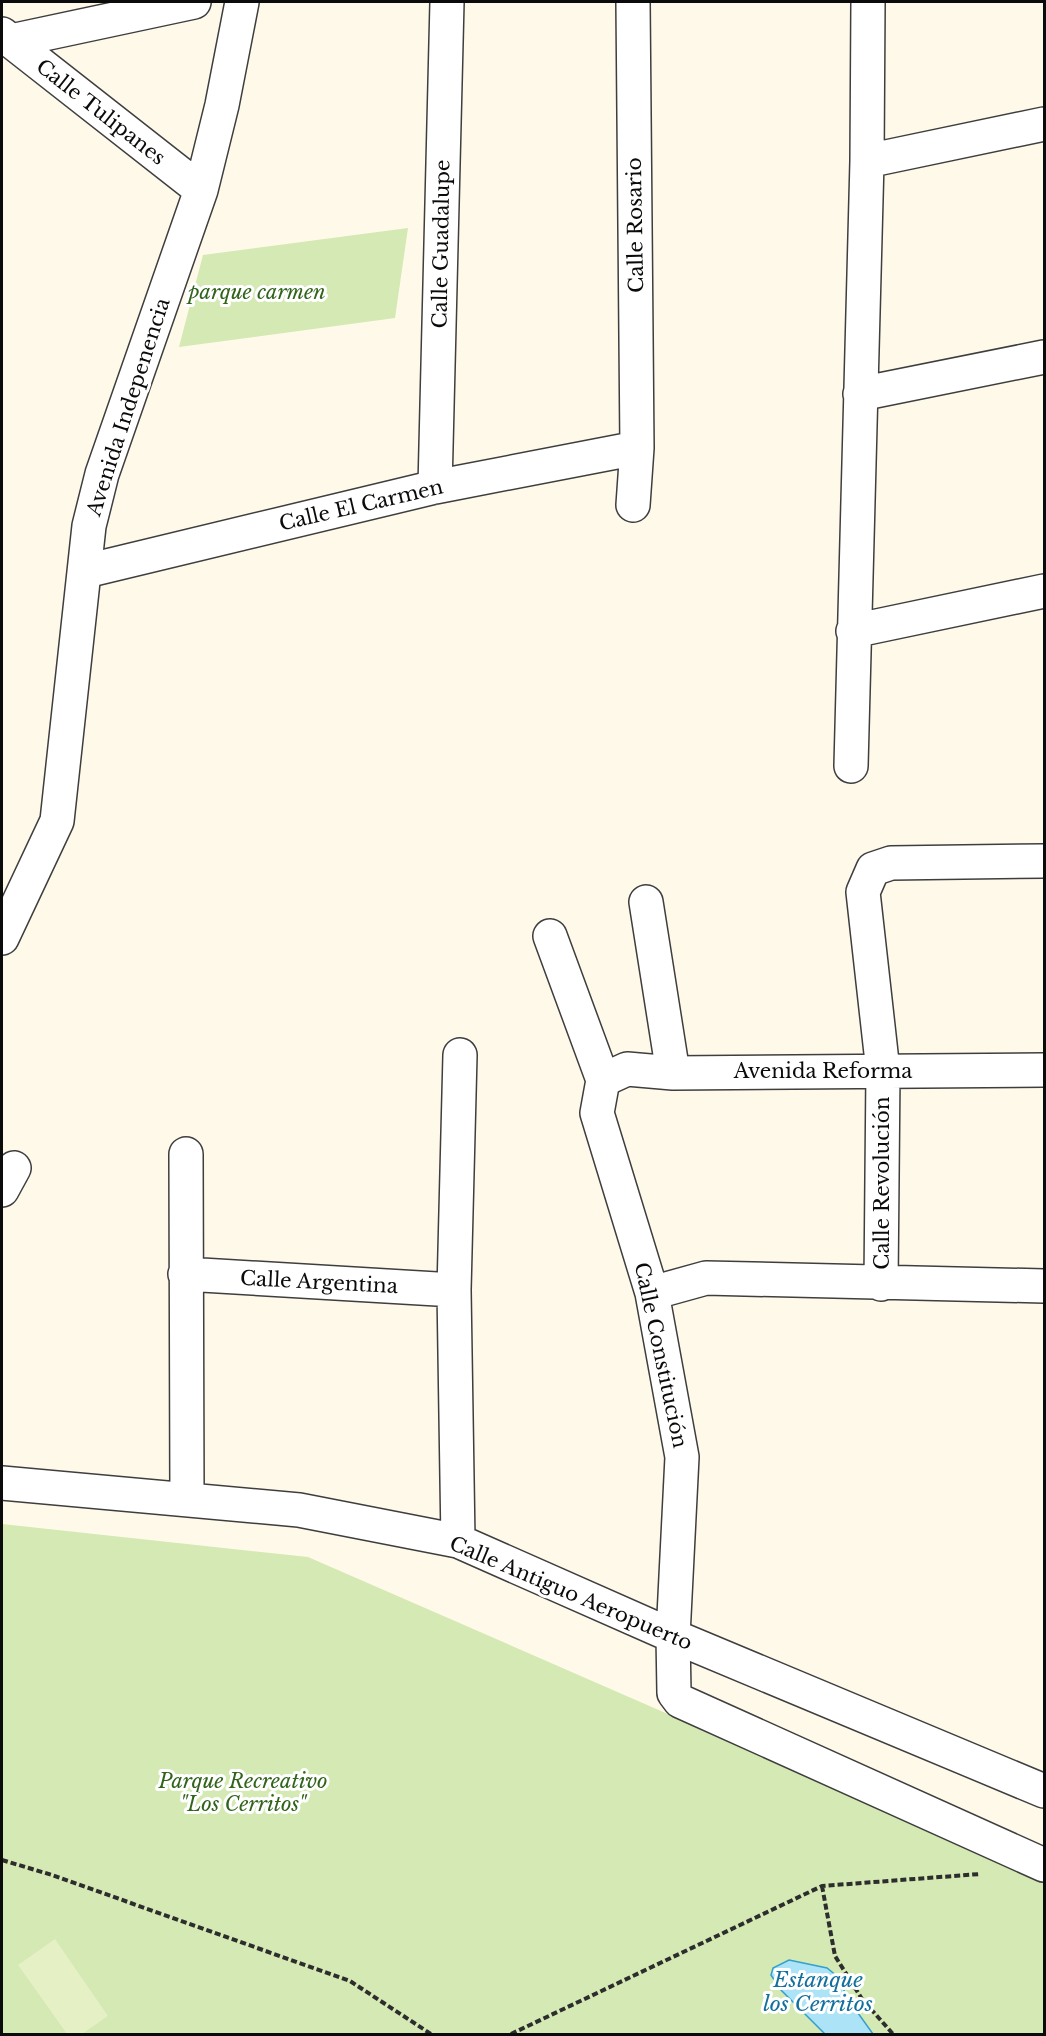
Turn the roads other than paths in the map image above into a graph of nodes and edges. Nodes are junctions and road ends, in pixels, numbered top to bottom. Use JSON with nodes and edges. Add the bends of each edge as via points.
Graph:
{"nodes":[{"id":1,"x":194,"y":2,"type":"edge"},
{"id":2,"x":242,"y":2,"type":"edge"},
{"id":3,"x":447,"y":2,"type":"edge"},
{"id":4,"x":633,"y":2,"type":"edge"},
{"id":5,"x":868,"y":2,"type":"edge"},
{"id":6,"x":6,"y":38,"type":"edge"},
{"id":7,"x":1044,"y":124,"type":"edge"},
{"id":8,"x":867,"y":161,"type":"junction"},
{"id":9,"x":201,"y":190,"type":"junction"},
{"id":10,"x":1044,"y":357,"type":"edge"},
{"id":11,"x":860,"y":394,"type":"junction"},
{"id":12,"x":637,"y":448,"type":"junction"},
{"id":13,"x":435,"y":488,"type":"junction"},
{"id":14,"x":633,"y":505,"type":"dead end"},
{"id":15,"x":86,"y":571,"type":"junction"},
{"id":16,"x":1044,"y":591,"type":"edge"},
{"id":17,"x":853,"y":631,"type":"junction"},
{"id":18,"x":851,"y":766,"type":"dead end"},
{"id":19,"x":1044,"y":861,"type":"edge"},
{"id":20,"x":646,"y":902,"type":"dead end"},
{"id":21,"x":550,"y":936,"type":"dead end"},
{"id":22,"x":2,"y":938,"type":"edge"},
{"id":23,"x":460,"y":1055,"type":"dead end"},
{"id":24,"x":1044,"y":1070,"type":"edge"},
{"id":25,"x":883,"y":1071,"type":"junction"},
{"id":26,"x":673,"y":1073,"type":"junction"},
{"id":27,"x":603,"y":1080,"type":"junction"},
{"id":28,"x":186,"y":1154,"type":"dead end"},
{"id":29,"x":184,"y":1274,"type":"junction"},
{"id":30,"x":881,"y":1284,"type":"junction"},
{"id":31,"x":1044,"y":1286,"type":"edge"},
{"id":32,"x":454,"y":1290,"type":"junction"},
{"id":33,"x":652,"y":1293,"type":"junction"},
{"id":34,"x":2,"y":1483,"type":"edge"},
{"id":35,"x":187,"y":1499,"type":"junction"},
{"id":36,"x":458,"y":1541,"type":"junction"},
{"id":37,"x":673,"y":1636,"type":"junction"},
{"id":38,"x":1044,"y":1791,"type":"edge"},
{"id":39,"x":1044,"y":1865,"type":"edge"}],
"edges":[{"from":1,"to":6,"type":"street"},
{"from":2,"to":9,"type":"street","name":"Avenida Indepenencia"},
{"from":3,"to":13,"type":"street","name":"Calle Guadalupe"},
{"from":4,"to":12,"type":"street","name":"Calle Rosario"},
{"from":5,"to":8,"type":"street"},
{"from":6,"to":9,"type":"street","name":"Calle Tulipanes"},
{"from":7,"to":8,"type":"street"},
{"from":8,"to":11,"type":"street"},
{"from":9,"to":15,"type":"street","name":"Avenida Indepenencia","via":[[102,474],[89,526]]},
{"from":10,"to":11,"type":"street"},
{"from":11,"to":17,"type":"street"},
{"from":12,"to":13,"type":"street","name":"Calle El Carmen"},
{"from":12,"to":14,"type":"street","name":"Calle Rosario"},
{"from":13,"to":15,"type":"street","name":"Calle El Carmen"},
{"from":15,"to":22,"type":"street","name":"Avenida Indepenencia","via":[[57,821]]},
{"from":16,"to":17,"type":"street"},
{"from":17,"to":18,"type":"street"},
{"from":19,"to":25,"type":"street","name":"Calle Revolución","via":[[891,863],[873,870],[863,892]]},
{"from":20,"to":26,"type":"street"},
{"from":21,"to":27,"type":"street"},
{"from":23,"to":32,"type":"street"},
{"from":24,"to":25,"type":"street","name":"Avenida Reforma"},
{"from":25,"to":26,"type":"street","name":"Avenida Reforma"},
{"from":25,"to":30,"type":"street","name":"Calle Revolución"},
{"from":26,"to":27,"type":"street","name":"Avenida Reforma","via":[[627,1069]]},
{"from":27,"to":33,"type":"street","name":"Calle Constitución","via":[[597,1113]]},
{"from":28,"to":29,"type":"street"},
{"from":29,"to":32,"type":"street","name":"Calle Argentina"},
{"from":29,"to":35,"type":"street"},
{"from":30,"to":31,"type":"street"},
{"from":30,"to":33,"type":"street","via":[[706,1278]]},
{"from":32,"to":36,"type":"street"},
{"from":33,"to":37,"type":"street","name":"Calle Constitución","via":[[682,1457]]},
{"from":34,"to":35,"type":"street","name":"Calle Antiguo Aeropuerto"},
{"from":35,"to":36,"type":"street","name":"Calle Antiguo Aeropuerto","via":[[299,1510]]},
{"from":36,"to":37,"type":"street","name":"Calle Antiguo Aeropuerto"},
{"from":37,"to":38,"type":"street","name":"Calle Antiguo Aeropuerto"},
{"from":37,"to":39,"type":"street","name":"Calle Constitución","via":[[674,1693],[680,1701]]}]}
